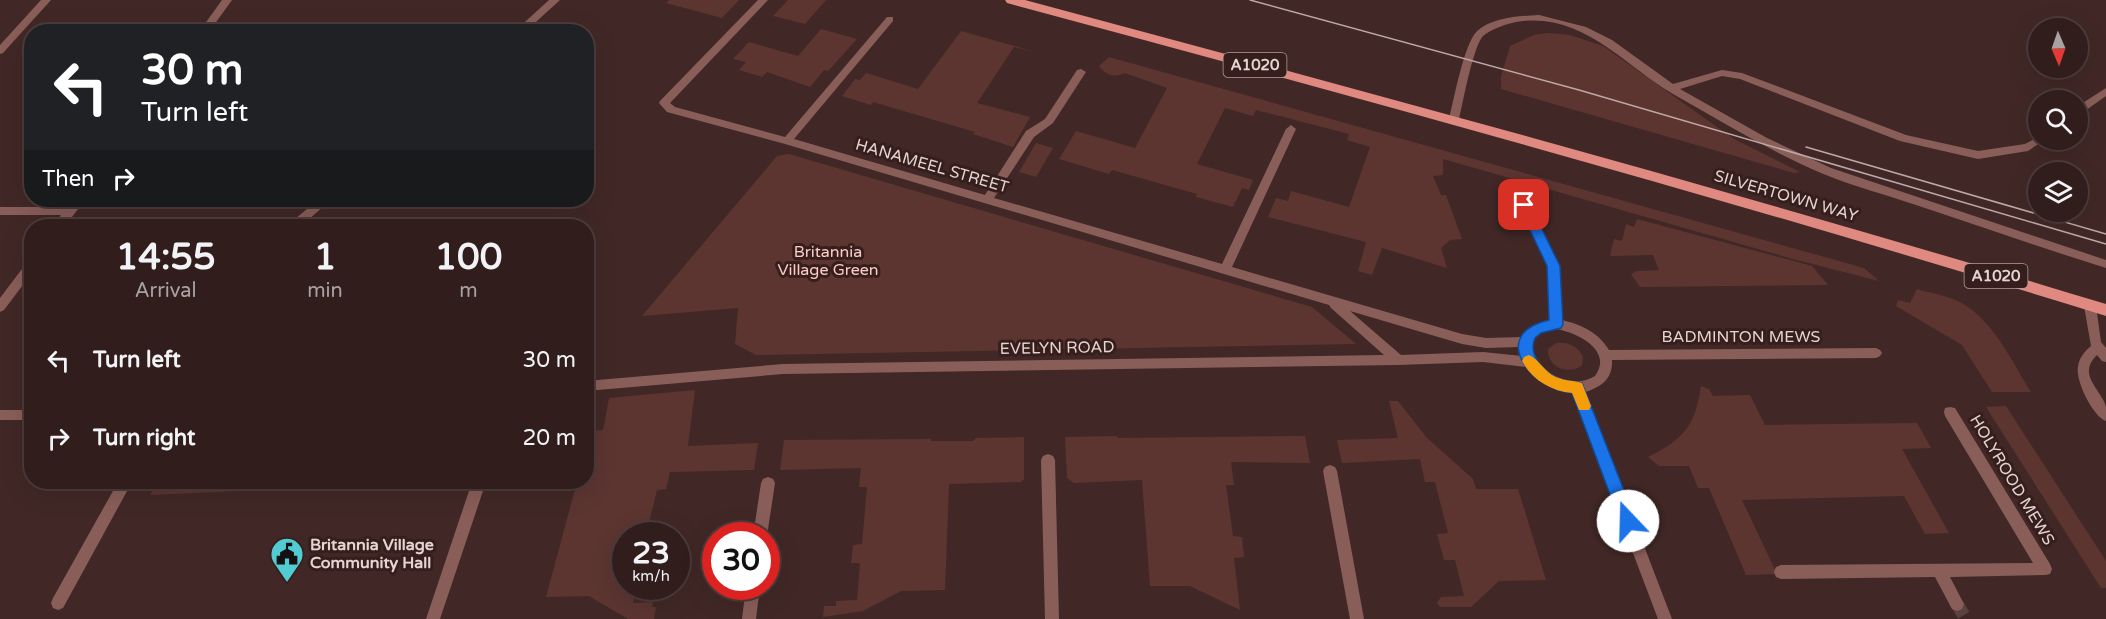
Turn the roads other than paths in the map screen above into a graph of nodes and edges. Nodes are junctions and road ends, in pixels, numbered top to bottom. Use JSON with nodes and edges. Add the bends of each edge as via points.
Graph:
{"nodes":[{"id":1,"x":46,"y":0,"type":"edge"},
{"id":2,"x":227,"y":0,"type":"edge"},
{"id":3,"x":555,"y":0,"type":"edge"},
{"id":4,"x":763,"y":0,"type":"edge"},
{"id":5,"x":1011,"y":0,"type":"edge"},
{"id":6,"x":890,"y":19,"type":"dead end"},
{"id":7,"x":24,"y":24,"type":"edge"},
{"id":8,"x":24,"y":24,"type":"edge"},
{"id":9,"x":210,"y":24,"type":"edge"},
{"id":10,"x":528,"y":24,"type":"edge"},
{"id":11,"x":0,"y":51,"type":"edge"},
{"id":12,"x":1081,"y":72,"type":"dead end"},
{"id":13,"x":1671,"y":88,"type":"junction"},
{"id":14,"x":2106,"y":91,"type":"edge"},
{"id":15,"x":2088,"y":104,"type":"edge"},
{"id":16,"x":1454,"y":119,"type":"junction"},
{"id":17,"x":1291,"y":129,"type":"dead end"},
{"id":18,"x":787,"y":141,"type":"junction"},
{"id":19,"x":2028,"y":147,"type":"edge"},
{"id":20,"x":988,"y":199,"type":"junction"},
{"id":21,"x":1524,"y":205,"type":"dead end"},
{"id":22,"x":73,"y":207,"type":"edge"},
{"id":23,"x":317,"y":207,"type":"edge"},
{"id":24,"x":0,"y":211,"type":"edge"},
{"id":25,"x":70,"y":211,"type":"junction"},
{"id":26,"x":64,"y":219,"type":"edge"},
{"id":27,"x":302,"y":219,"type":"edge"},
{"id":28,"x":2106,"y":264,"type":"edge"},
{"id":29,"x":1225,"y":269,"type":"junction"},
{"id":30,"x":24,"y":275,"type":"edge"},
{"id":31,"x":1329,"y":300,"type":"junction"},
{"id":32,"x":2090,"y":306,"type":"junction"},
{"id":33,"x":0,"y":307,"type":"edge"},
{"id":34,"x":2106,"y":310,"type":"edge"},
{"id":35,"x":1556,"y":324,"type":"junction"},
{"id":36,"x":1526,"y":342,"type":"junction"},
{"id":37,"x":2102,"y":352,"type":"edge"},
{"id":38,"x":1876,"y":353,"type":"dead end"},
{"id":39,"x":1605,"y":355,"type":"junction"},
{"id":40,"x":1398,"y":360,"type":"junction"},
{"id":41,"x":1529,"y":362,"type":"junction"},
{"id":42,"x":594,"y":385,"type":"edge"},
{"id":43,"x":1577,"y":388,"type":"junction"},
{"id":44,"x":1950,"y":412,"type":"dead end"},
{"id":45,"x":0,"y":415,"type":"edge"},
{"id":46,"x":24,"y":415,"type":"edge"},
{"id":47,"x":2106,"y":416,"type":"edge"},
{"id":48,"x":1048,"y":459,"type":"dead end"},
{"id":49,"x":1330,"y":471,"type":"dead end"},
{"id":50,"x":768,"y":483,"type":"dead end"},
{"id":51,"x":121,"y":489,"type":"edge"},
{"id":52,"x":477,"y":489,"type":"edge"},
{"id":53,"x":762,"y":522,"type":"edge"},
{"id":54,"x":1939,"y":571,"type":"junction"},
{"id":55,"x":1781,"y":572,"type":"dead end"},
{"id":56,"x":751,"y":600,"type":"edge"},
{"id":57,"x":58,"y":603,"type":"dead end"},
{"id":58,"x":1957,"y":604,"type":"tunnel mouth"},
{"id":59,"x":433,"y":619,"type":"edge"},
{"id":60,"x":749,"y":619,"type":"edge"},
{"id":61,"x":1052,"y":619,"type":"edge"},
{"id":62,"x":1357,"y":619,"type":"edge"},
{"id":63,"x":1665,"y":619,"type":"edge"}],
"edges":[{"from":1,"to":7,"type":"street"},
{"from":2,"to":9,"type":"street"},
{"from":3,"to":10,"type":"street"},
{"from":4,"to":18,"type":"street","name":"HANAMEEL STREET","via":[[664,103],[672,110]]},
{"from":5,"to":16,"type":"main road","number":"A1020"},
{"from":6,"to":18,"type":"street"},
{"from":8,"to":11,"type":"street"},
{"from":12,"to":20,"type":"street","via":[[1049,121],[1030,134]]},
{"from":13,"to":16,"type":"street","via":[[1610,42],[1583,29],[1539,18],[1518,19],[1490,27],[1476,39]]},
{"from":13,"to":19,"type":"street","via":[[1722,73],[1742,76],[1904,138],[1978,155]]},
{"from":13,"to":28,"type":"street","via":[[1764,141],[1827,171]]},
{"from":14,"to":15,"type":"street"},
{"from":16,"to":32,"type":"main road","name":"SILVERTOWN WAY","number":"A1020"},
{"from":17,"to":29,"type":"street"},
{"from":18,"to":20,"type":"street","name":"HANAMEEL STREET"},
{"from":20,"to":29,"type":"street","name":"HANAMEEL STREET"},
{"from":21,"to":35,"type":"street","via":[[1554,266]]},
{"from":22,"to":25,"type":"street"},
{"from":23,"to":27,"type":"street"},
{"from":24,"to":25,"type":"street"},
{"from":25,"to":26,"type":"street"},
{"from":29,"to":31,"type":"street","name":"HANAMEEL STREET"},
{"from":30,"to":33,"type":"street"},
{"from":31,"to":36,"type":"street","name":"HANAMEEL STREET","via":[[1462,339]]},
{"from":31,"to":40,"type":"street","name":"HANAMEEL STREET"},
{"from":32,"to":34,"type":"main road","name":"SILVERTOWN WAY","number":"A1020"},
{"from":32,"to":37,"type":"street","via":[[2093,337]]},
{"from":35,"to":36,"type":"street","via":[[1537,329]]},
{"from":35,"to":39,"type":"street","via":[[1592,337]]},
{"from":36,"to":41,"type":"street"},
{"from":37,"to":47,"type":"street","via":[[2086,358],[2083,367],[2094,400]]},
{"from":38,"to":39,"type":"street","name":"BADMINTON MEWS"},
{"from":39,"to":43,"type":"street","via":[[1605,374],[1599,381]]},
{"from":40,"to":41,"type":"street","name":"EVELYN ROAD","via":[[1483,357]]},
{"from":40,"to":42,"type":"street","name":"EVELYN ROAD","via":[[783,369]]},
{"from":41,"to":43,"type":"street","via":[[1549,380]]},
{"from":43,"to":63,"type":"street"},
{"from":44,"to":54,"type":"street","name":"HOLYROOD MEWS","via":[[2045,569]]},
{"from":45,"to":46,"type":"street"},
{"from":48,"to":61,"type":"street"},
{"from":49,"to":62,"type":"street"},
{"from":50,"to":53,"type":"street"},
{"from":51,"to":57,"type":"street"},
{"from":52,"to":59,"type":"street"},
{"from":54,"to":55,"type":"street","name":"HOLYROOD MEWS"},
{"from":54,"to":58,"type":"street"},
{"from":56,"to":60,"type":"street"}]}
